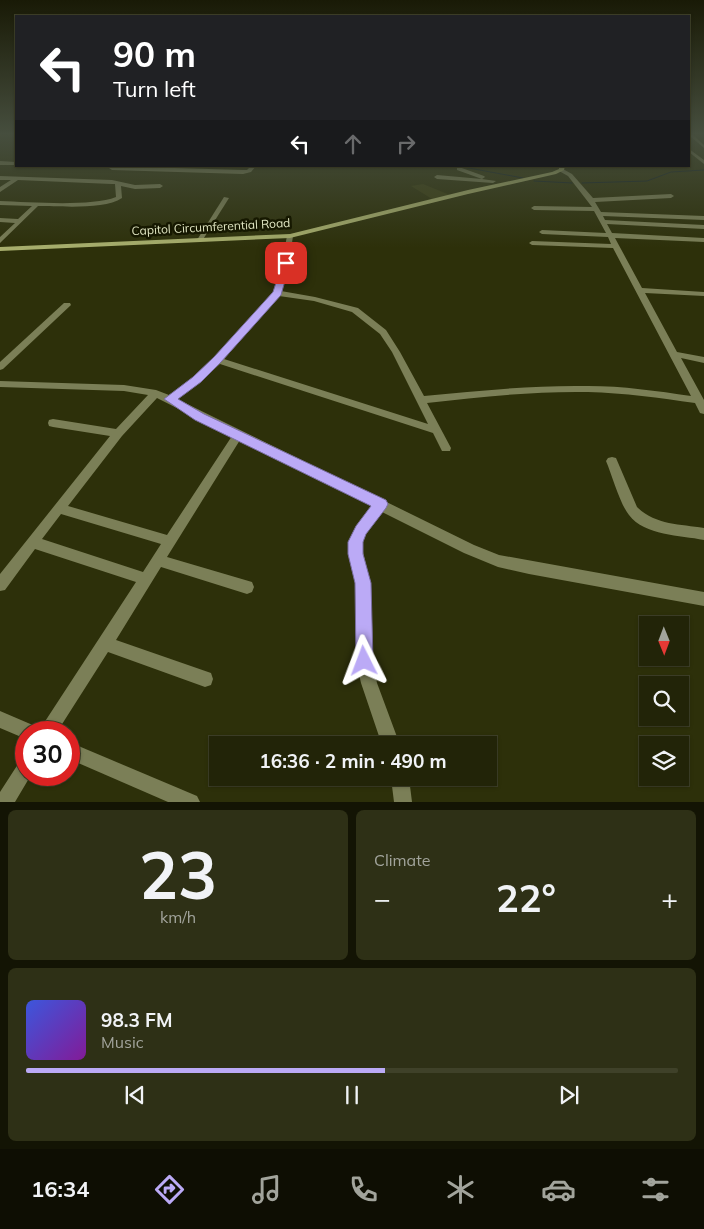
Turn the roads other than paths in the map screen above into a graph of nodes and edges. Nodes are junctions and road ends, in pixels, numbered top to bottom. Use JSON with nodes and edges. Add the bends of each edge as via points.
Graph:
{"nodes":[{"id":1,"x":469,"y":172,"type":"edge"},
{"id":2,"x":546,"y":172,"type":"edge"},
{"id":3,"x":567,"y":172,"type":"edge"},
{"id":4,"x":437,"y":177,"type":"dead end"},
{"id":5,"x":0,"y":178,"type":"edge"},
{"id":6,"x":16,"y":179,"type":"junction"},
{"id":7,"x":493,"y":181,"type":"junction"},
{"id":8,"x":118,"y":183,"type":"junction"},
{"id":9,"x":502,"y":185,"type":"junction"},
{"id":10,"x":160,"y":186,"type":"dead end"},
{"id":11,"x":0,"y":190,"type":"edge"},
{"id":12,"x":671,"y":196,"type":"dead end"},
{"id":13,"x":226,"y":198,"type":"dead end"},
{"id":14,"x":591,"y":200,"type":"junction"},
{"id":15,"x":0,"y":203,"type":"edge"},
{"id":16,"x":37,"y":204,"type":"junction"},
{"id":17,"x":534,"y":208,"type":"dead end"},
{"id":18,"x":598,"y":212,"type":"junction"},
{"id":19,"x":704,"y":218,"type":"edge"},
{"id":20,"x":0,"y":220,"type":"edge"},
{"id":21,"x":19,"y":221,"type":"junction"},
{"id":22,"x":603,"y":222,"type":"junction"},
{"id":23,"x":704,"y":227,"type":"edge"},
{"id":24,"x":542,"y":232,"type":"dead end"},
{"id":25,"x":565,"y":234,"type":"junction"},
{"id":26,"x":290,"y":236,"type":"junction"},
{"id":27,"x":611,"y":236,"type":"junction"},
{"id":28,"x":200,"y":240,"type":"junction"},
{"id":29,"x":704,"y":240,"type":"edge"},
{"id":30,"x":0,"y":241,"type":"edge"},
{"id":31,"x":532,"y":243,"type":"dead end"},
{"id":32,"x":570,"y":244,"type":"junction"},
{"id":33,"x":616,"y":246,"type":"junction"},
{"id":34,"x":0,"y":249,"type":"edge"},
{"id":35,"x":640,"y":290,"type":"junction"},
{"id":36,"x":278,"y":293,"type":"junction"},
{"id":37,"x":704,"y":294,"type":"edge"},
{"id":38,"x":67,"y":305,"type":"dead end"},
{"id":39,"x":674,"y":354,"type":"junction"},
{"id":40,"x":218,"y":360,"type":"junction"},
{"id":41,"x":704,"y":360,"type":"edge"},
{"id":42,"x":0,"y":367,"type":"edge"},
{"id":43,"x":0,"y":384,"type":"edge"},
{"id":44,"x":156,"y":394,"type":"junction"},
{"id":45,"x":170,"y":399,"type":"junction"},
{"id":46,"x":420,"y":400,"type":"junction"},
{"id":47,"x":699,"y":400,"type":"junction"},
{"id":48,"x":704,"y":410,"type":"edge"},
{"id":49,"x":53,"y":424,"type":"dead end"},
{"id":50,"x":436,"y":430,"type":"junction"},
{"id":51,"x":118,"y":433,"type":"junction"},
{"id":52,"x":238,"y":435,"type":"junction"},
{"id":53,"x":446,"y":448,"type":"dead end"},
{"id":54,"x":612,"y":461,"type":"dead end"},
{"id":55,"x":381,"y":504,"type":"junction"},
{"id":56,"x":58,"y":508,"type":"junction"},
{"id":57,"x":704,"y":534,"type":"edge"},
{"id":58,"x":170,"y":540,"type":"junction"},
{"id":59,"x":32,"y":542,"type":"junction"},
{"id":60,"x":158,"y":560,"type":"junction"},
{"id":61,"x":146,"y":579,"type":"junction"},
{"id":62,"x":0,"y":585,"type":"edge"},
{"id":63,"x":247,"y":587,"type":"dead end"},
{"id":64,"x":704,"y":599,"type":"edge"},
{"id":65,"x":104,"y":643,"type":"junction"},
{"id":66,"x":205,"y":679,"type":"dead end"},
{"id":67,"x":0,"y":719,"type":"edge"},
{"id":68,"x":55,"y":721,"type":"edge"},
{"id":69,"x":15,"y":726,"type":"edge"},
{"id":70,"x":388,"y":736,"type":"edge"},
{"id":71,"x":80,"y":755,"type":"edge"},
{"id":72,"x":15,"y":784,"type":"edge"},
{"id":73,"x":401,"y":786,"type":"edge"},
{"id":74,"x":4,"y":802,"type":"edge"},
{"id":75,"x":191,"y":802,"type":"edge"},
{"id":76,"x":403,"y":802,"type":"edge"}],
"edges":[{"from":1,"to":7,"type":"street"},
{"from":2,"to":9,"type":"main road","name":"Capitol Circumferential Road"},
{"from":3,"to":14,"type":"street"},
{"from":4,"to":7,"type":"street"},
{"from":5,"to":6,"type":"street"},
{"from":6,"to":8,"type":"street"},
{"from":6,"to":11,"type":"street"},
{"from":7,"to":9,"type":"street"},
{"from":8,"to":10,"type":"street"},
{"from":8,"to":16,"type":"street","via":[[119,198],[115,201]]},
{"from":9,"to":26,"type":"main road","name":"Capitol Circumferential Road"},
{"from":12,"to":14,"type":"street"},
{"from":13,"to":28,"type":"street"},
{"from":14,"to":18,"type":"street"},
{"from":15,"to":16,"type":"street"},
{"from":16,"to":21,"type":"street"},
{"from":17,"to":18,"type":"street"},
{"from":18,"to":19,"type":"street"},
{"from":18,"to":22,"type":"street"},
{"from":20,"to":21,"type":"street"},
{"from":21,"to":30,"type":"street"},
{"from":22,"to":23,"type":"street"},
{"from":22,"to":27,"type":"street"},
{"from":24,"to":25,"type":"street"},
{"from":25,"to":27,"type":"street"},
{"from":25,"to":32,"type":"street"},
{"from":26,"to":28,"type":"main road","name":"Capitol Circumferential Road"},
{"from":26,"to":36,"type":"street"},
{"from":27,"to":29,"type":"street"},
{"from":27,"to":33,"type":"street"},
{"from":28,"to":34,"type":"main road","name":"Capitol Circumferential Road"},
{"from":31,"to":32,"type":"street"},
{"from":32,"to":33,"type":"street"},
{"from":33,"to":35,"type":"street"},
{"from":35,"to":37,"type":"street"},
{"from":35,"to":39,"type":"street"},
{"from":36,"to":40,"type":"street"},
{"from":36,"to":46,"type":"street","via":[[315,299],[362,314],[388,338]]},
{"from":38,"to":42,"type":"street"},
{"from":39,"to":41,"type":"street"},
{"from":39,"to":47,"type":"street"},
{"from":40,"to":45,"type":"street"},
{"from":40,"to":50,"type":"street"},
{"from":43,"to":44,"type":"street","via":[[124,388]]},
{"from":44,"to":45,"type":"street"},
{"from":44,"to":51,"type":"street"},
{"from":45,"to":52,"type":"street"},
{"from":46,"to":47,"type":"street","via":[[574,389]]},
{"from":46,"to":50,"type":"street"},
{"from":47,"to":48,"type":"street"},
{"from":49,"to":51,"type":"street"},
{"from":50,"to":53,"type":"street"},
{"from":51,"to":56,"type":"street"},
{"from":52,"to":55,"type":"street"},
{"from":52,"to":58,"type":"street"},
{"from":54,"to":57,"type":"street","via":[[632,510],[643,521]]},
{"from":55,"to":64,"type":"street","via":[[498,561]]},
{"from":55,"to":70,"type":"street","via":[[361,530],[356,554],[363,583],[364,661]]},
{"from":56,"to":58,"type":"street"},
{"from":56,"to":59,"type":"street"},
{"from":58,"to":60,"type":"street"},
{"from":59,"to":61,"type":"street"},
{"from":59,"to":62,"type":"street"},
{"from":60,"to":61,"type":"street"},
{"from":60,"to":63,"type":"street"},
{"from":61,"to":65,"type":"street"},
{"from":65,"to":66,"type":"street"},
{"from":65,"to":68,"type":"street"},
{"from":67,"to":69,"type":"street"},
{"from":71,"to":75,"type":"street"},
{"from":72,"to":74,"type":"street"},
{"from":73,"to":76,"type":"street"}]}
